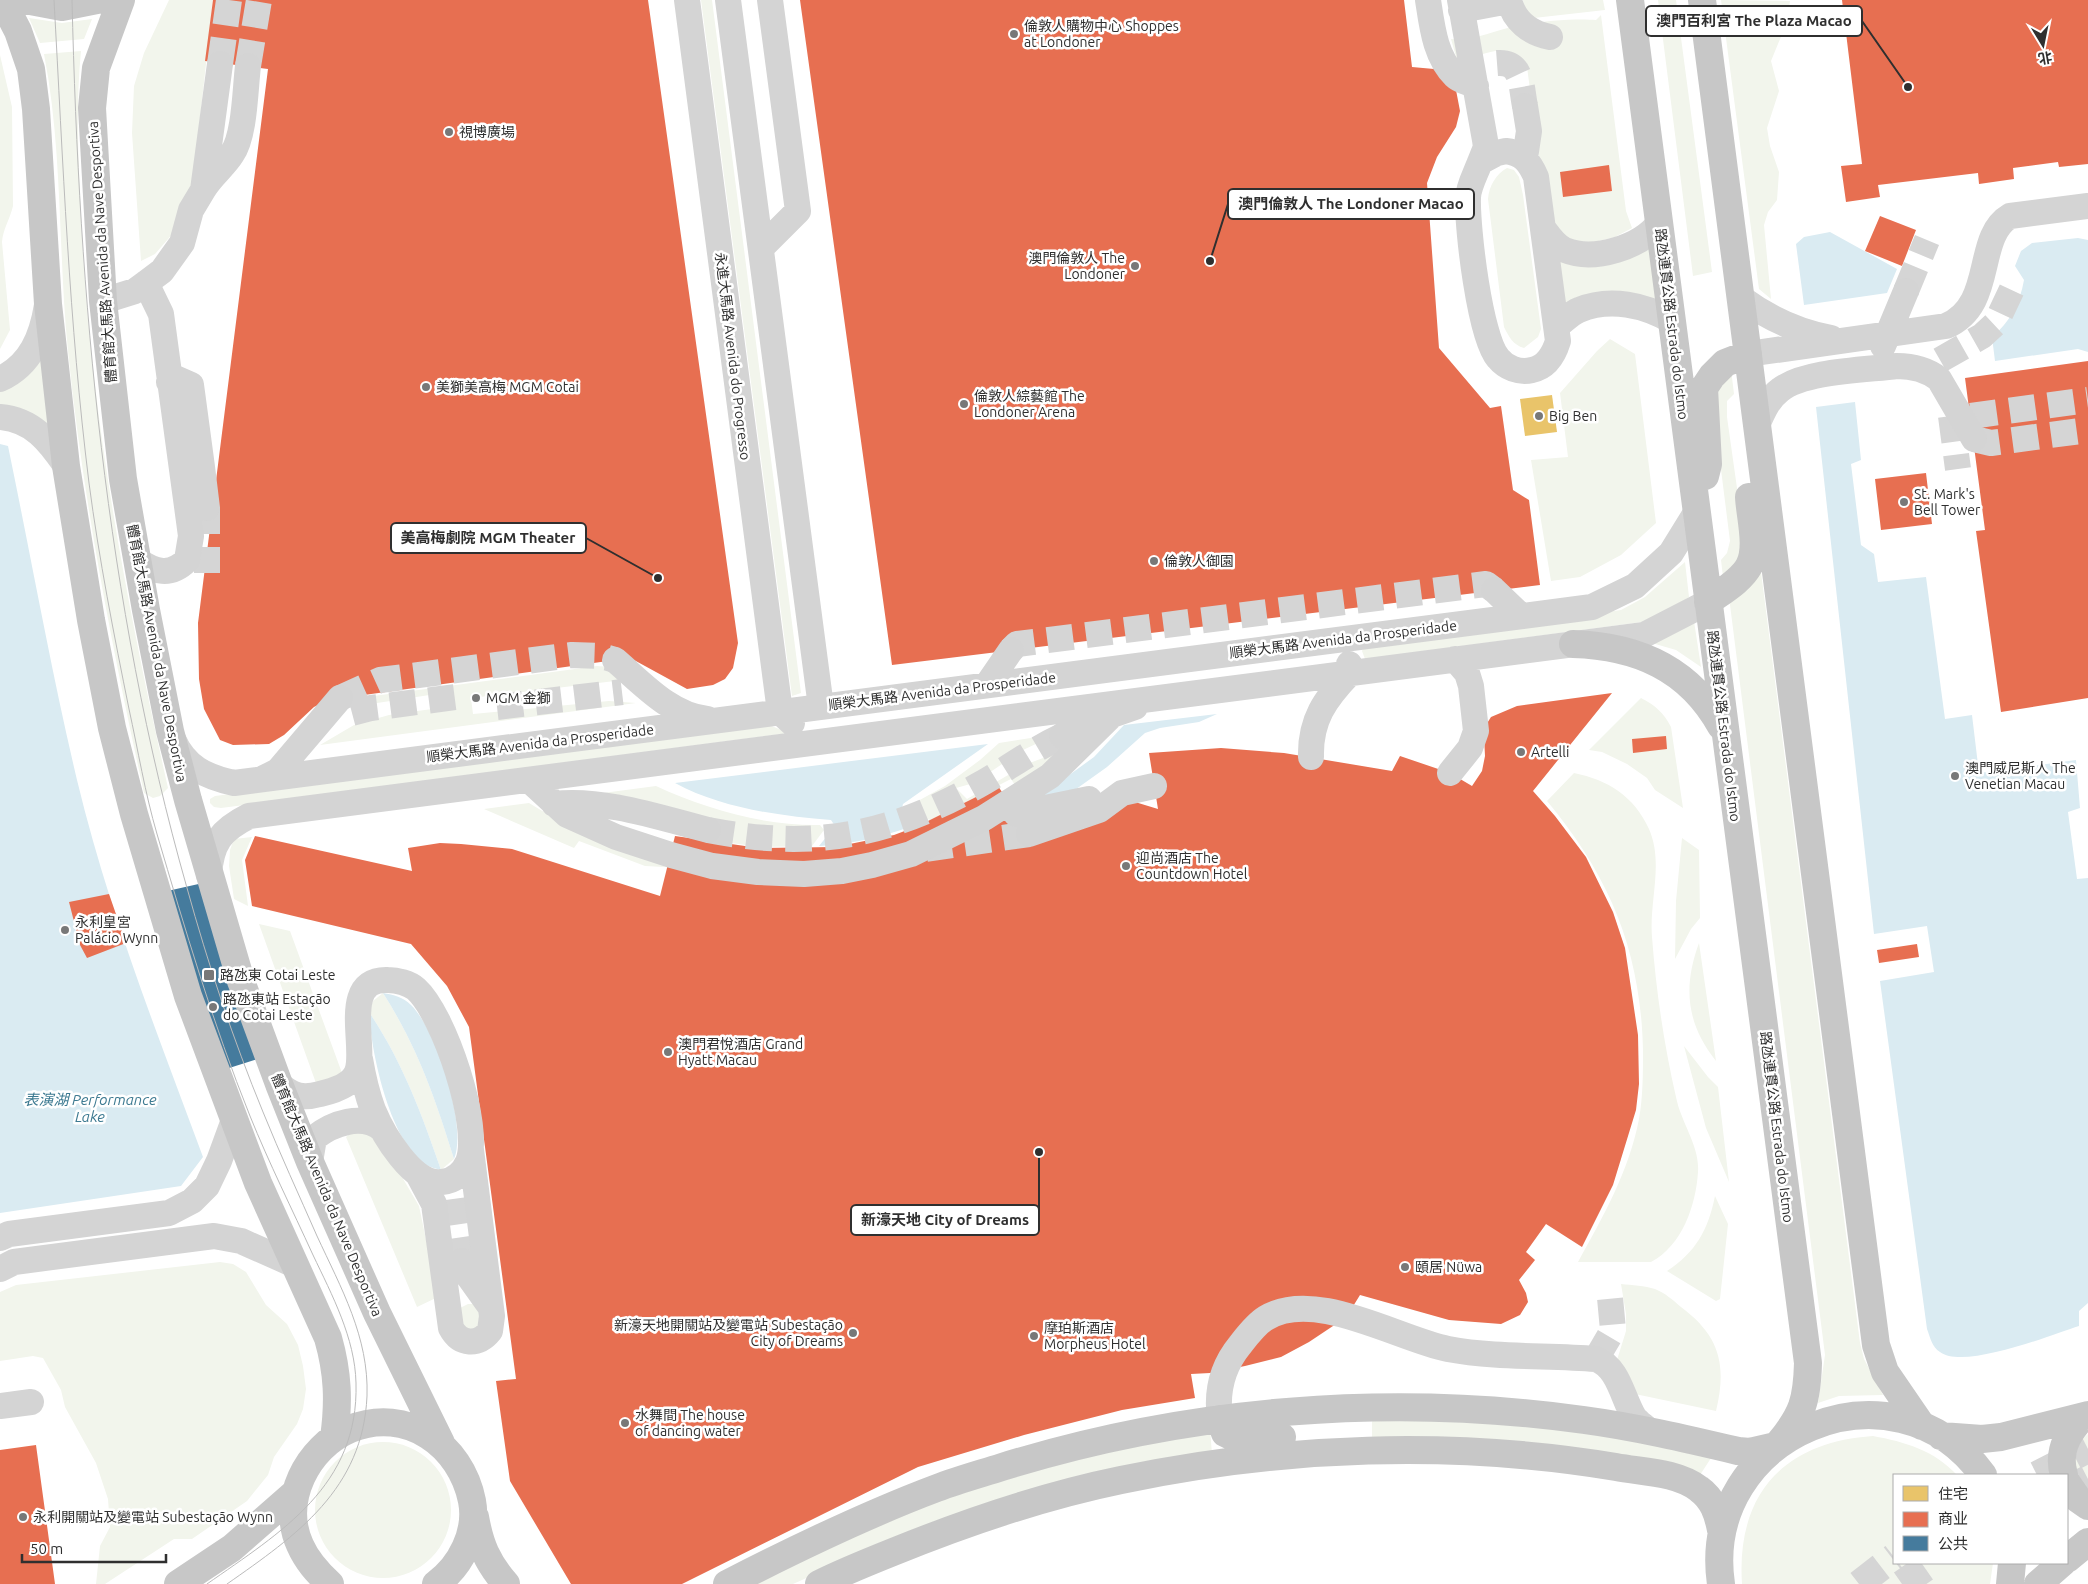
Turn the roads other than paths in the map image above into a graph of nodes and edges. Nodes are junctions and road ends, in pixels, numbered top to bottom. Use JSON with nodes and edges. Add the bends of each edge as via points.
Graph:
{"nodes":[{"id":1,"x":2,"y":0,"type":"edge"},
{"id":2,"x":25,"y":0,"type":"edge"},
{"id":3,"x":97,"y":0,"type":"edge"},
{"id":4,"x":121,"y":0,"type":"edge"},
{"id":5,"x":687,"y":0,"type":"edge"},
{"id":6,"x":728,"y":0,"type":"edge"},
{"id":7,"x":770,"y":0,"type":"edge"},
{"id":8,"x":1428,"y":0,"type":"edge"},
{"id":9,"x":1630,"y":0,"type":"edge"},
{"id":10,"x":1509,"y":1,"type":"edge"},
{"id":11,"x":1705,"y":4,"type":"edge"},
{"id":12,"x":1460,"y":5,"type":"edge"},
{"id":13,"x":1550,"y":37,"type":"dead end"},
{"id":14,"x":220,"y":64,"type":"tunnel mouth"},
{"id":15,"x":248,"y":66,"type":"tunnel mouth"},
{"id":16,"x":1477,"y":89,"type":"junction"},
{"id":17,"x":1525,"y":106,"type":"tunnel mouth"},
{"id":18,"x":1525,"y":158,"type":"junction"},
{"id":19,"x":1480,"y":162,"type":"junction"},
{"id":20,"x":203,"y":190,"type":"junction"},
{"id":21,"x":2088,"y":206,"type":"edge"},
{"id":22,"x":1659,"y":223,"type":"junction"},
{"id":23,"x":1543,"y":228,"type":"junction"},
{"id":24,"x":761,"y":248,"type":"junction"},
{"id":25,"x":146,"y":283,"type":"junction"},
{"id":26,"x":1741,"y":298,"type":"junction"},
{"id":27,"x":1903,"y":298,"type":"tunnel mouth"},
{"id":28,"x":103,"y":301,"type":"junction"},
{"id":29,"x":48,"y":304,"type":"junction"},
{"id":30,"x":1672,"y":321,"type":"junction"},
{"id":31,"x":1557,"y":326,"type":"junction"},
{"id":32,"x":1866,"y":337,"type":"junction"},
{"id":33,"x":1748,"y":354,"type":"junction"},
{"id":34,"x":1919,"y":364,"type":"junction"},
{"id":35,"x":0,"y":378,"type":"edge"},
{"id":36,"x":1960,"y":415,"type":"tunnel mouth"},
{"id":37,"x":0,"y":417,"type":"edge"},
{"id":38,"x":1757,"y":425,"type":"junction"},
{"id":39,"x":66,"y":466,"type":"junction"},
{"id":40,"x":193,"y":469,"type":"junction"},
{"id":41,"x":206,"y":508,"type":"tunnel mouth"},
{"id":42,"x":1696,"y":511,"type":"junction"},
{"id":43,"x":137,"y":560,"type":"junction"},
{"id":44,"x":1494,"y":590,"type":"tunnel mouth"},
{"id":45,"x":1708,"y":602,"type":"junction"},
{"id":46,"x":1522,"y":616,"type":"junction"},
{"id":47,"x":1345,"y":639,"type":"junction"},
{"id":48,"x":1573,"y":644,"type":"junction"},
{"id":49,"x":772,"y":650,"type":"junction"},
{"id":50,"x":1011,"y":650,"type":"tunnel mouth"},
{"id":51,"x":1467,"y":658,"type":"junction"},
{"id":52,"x":615,"y":660,"type":"tunnel mouth"},
{"id":53,"x":1350,"y":673,"type":"junction"},
{"id":54,"x":987,"y":685,"type":"junction"},
{"id":55,"x":622,"y":692,"type":"tunnel mouth"},
{"id":56,"x":660,"y":698,"type":"junction"},
{"id":57,"x":1162,"y":698,"type":"junction"},
{"id":58,"x":346,"y":705,"type":"tunnel mouth"},
{"id":59,"x":821,"y":707,"type":"junction"},
{"id":60,"x":780,"y":712,"type":"junction"},
{"id":61,"x":1112,"y":715,"type":"junction"},
{"id":62,"x":728,"y":719,"type":"junction"},
{"id":63,"x":956,"y":724,"type":"junction"},
{"id":64,"x":170,"y":731,"type":"junction"},
{"id":65,"x":1726,"y":734,"type":"junction"},
{"id":66,"x":1062,"y":736,"type":"tunnel mouth"},
{"id":67,"x":1311,"y":757,"type":"dead end"},
{"id":68,"x":1450,"y":773,"type":"dead end"},
{"id":69,"x":261,"y":779,"type":"junction"},
{"id":70,"x":529,"y":780,"type":"junction"},
{"id":71,"x":1154,"y":786,"type":"dead end"},
{"id":72,"x":553,"y":804,"type":"junction"},
{"id":73,"x":1022,"y":824,"type":"tunnel mouth"},
{"id":74,"x":708,"y":830,"type":"tunnel mouth"},
{"id":75,"x":209,"y":875,"type":"junction"},
{"id":76,"x":360,"y":1059,"type":"junction"},
{"id":77,"x":279,"y":1084,"type":"junction"},
{"id":78,"x":234,"y":1120,"type":"junction"},
{"id":79,"x":382,"y":1128,"type":"junction"},
{"id":80,"x":469,"y":1135,"type":"junction"},
{"id":81,"x":310,"y":1162,"type":"junction"},
{"id":82,"x":419,"y":1176,"type":"junction"},
{"id":83,"x":0,"y":1238,"type":"edge"},
{"id":84,"x":295,"y":1265,"type":"junction"},
{"id":85,"x":0,"y":1270,"type":"edge"},
{"id":86,"x":491,"y":1308,"type":"junction"},
{"id":87,"x":448,"y":1311,"type":"junction"},
{"id":88,"x":31,"y":1402,"type":"dead end"},
{"id":89,"x":0,"y":1406,"type":"edge"},
{"id":90,"x":2085,"y":1416,"type":"edge"},
{"id":91,"x":1220,"y":1419,"type":"junction"},
{"id":92,"x":1648,"y":1430,"type":"junction"},
{"id":93,"x":1931,"y":1431,"type":"junction"},
{"id":94,"x":334,"y":1438,"type":"junction"},
{"id":95,"x":441,"y":1443,"type":"junction"},
{"id":96,"x":1777,"y":1445,"type":"junction"},
{"id":97,"x":1346,"y":1451,"type":"junction"},
{"id":98,"x":1982,"y":1474,"type":"edge"},
{"id":99,"x":2064,"y":1474,"type":"edge"},
{"id":100,"x":2068,"y":1484,"type":"edge"},
{"id":101,"x":296,"y":1492,"type":"junction"},
{"id":102,"x":2088,"y":1506,"type":"edge"},
{"id":103,"x":473,"y":1508,"type":"junction"},
{"id":104,"x":1721,"y":1530,"type":"junction"},
{"id":105,"x":2088,"y":1542,"type":"edge"},
{"id":106,"x":2068,"y":1558,"type":"edge"},
{"id":107,"x":2012,"y":1564,"type":"edge"},
{"id":108,"x":2061,"y":1564,"type":"edge"},
{"id":109,"x":178,"y":1584,"type":"edge"},
{"id":110,"x":330,"y":1584,"type":"edge"},
{"id":111,"x":436,"y":1584,"type":"edge"},
{"id":112,"x":506,"y":1584,"type":"edge"},
{"id":113,"x":727,"y":1584,"type":"edge"},
{"id":114,"x":819,"y":1584,"type":"edge"},
{"id":115,"x":1721,"y":1584,"type":"edge"},
{"id":116,"x":2010,"y":1584,"type":"edge"},
{"id":117,"x":2038,"y":1584,"type":"edge"}],
"edges":[{"from":1,"to":29,"type":"main road","via":[[18,31],[33,85]]},
{"from":2,"to":3,"type":"main road","via":[[62,7]]},
{"from":4,"to":28,"type":"main road","name":"體育館大馬路 Avenida da Nave Desportiva","via":[[96,68],[92,108]]},
{"from":5,"to":49,"type":"street","name":"永進大馬路 Avenida do Progresso"},
{"from":6,"to":24,"type":"street"},
{"from":7,"to":24,"type":"street","via":[[798,211]]},
{"from":8,"to":16,"type":"street","via":[[1435,40],[1444,62],[1456,78]]},
{"from":9,"to":22,"type":"main road","name":"路氹連貫公路 Estrada do Istmo"},
{"from":10,"to":12,"type":"street"},
{"from":10,"to":13,"type":"street","via":[[1512,10],[1528,29]]},
{"from":11,"to":26,"type":"main road"},
{"from":12,"to":16,"type":"street"},
{"from":14,"to":20,"type":"street"},
{"from":15,"to":20,"type":"street","via":[[239,138],[233,153],[211,176]]},
{"from":16,"to":19,"type":"street","via":[[1486,147]]},
{"from":17,"to":18,"type":"street","via":[[1529,131]]},
{"from":18,"to":19,"type":"street","via":[[1506,151]]},
{"from":18,"to":23,"type":"street","via":[[1536,178]]},
{"from":19,"to":31,"type":"street","via":[[1468,196],[1481,313],[1496,357],[1507,367],[1534,370],[1554,354],[1558,341]]},
{"from":20,"to":25,"type":"street","via":[[191,210],[182,243],[162,271]]},
{"from":21,"to":32,"type":"street","via":[[2010,216],[2004,220],[1992,241],[1974,300],[1965,315],[1946,326]]},
{"from":22,"to":23,"type":"street","via":[[1642,239],[1629,245],[1582,254],[1564,250]]},
{"from":22,"to":30,"type":"main road","name":"路氹連貫公路 Estrada do Istmo"},
{"from":23,"to":31,"type":"street"},
{"from":24,"to":59,"type":"street"},
{"from":25,"to":28,"type":"street","via":[[135,291]]},
{"from":25,"to":40,"type":"street","via":[[161,314],[169,382],[175,378],[191,384]]},
{"from":26,"to":32,"type":"street","via":[[1757,311],[1802,331]]},
{"from":26,"to":33,"type":"main road"},
{"from":27,"to":32,"type":"street","via":[[1886,325]]},
{"from":28,"to":43,"type":"main road","name":"體育館大馬路 Avenida da Nave Desportiva","via":[[119,452]]},
{"from":29,"to":35,"type":"street","via":[[37,344],[18,367]]},
{"from":29,"to":39,"type":"main road"},
{"from":30,"to":31,"type":"street","via":[[1645,307],[1610,305],[1579,310]]},
{"from":30,"to":42,"type":"main road","name":"路氹連貫公路 Estrada do Istmo"},
{"from":32,"to":33,"type":"street"},
{"from":32,"to":34,"type":"street","via":[[1882,350],[1885,360]]},
{"from":33,"to":38,"type":"main road"},
{"from":33,"to":42,"type":"main road","via":[[1725,363],[1704,388],[1708,464]]},
{"from":34,"to":36,"type":"street","via":[[1939,379]]},
{"from":34,"to":38,"type":"street","via":[[1797,380],[1780,390],[1768,403]]},
{"from":37,"to":39,"type":"street","via":[[37,430]]},
{"from":38,"to":45,"type":"main road","via":[[1746,460],[1753,552],[1749,566]]},
{"from":38,"to":93,"type":"main road","via":[[1876,1345],[1885,1372]]},
{"from":39,"to":78,"type":"main road","via":[[112,728],[134,814],[188,996]]},
{"from":40,"to":41,"type":"street"},
{"from":40,"to":43,"type":"street","via":[[187,560],[180,568],[166,572]]},
{"from":42,"to":45,"type":"main road","name":"路氹連貫公路 Estrada do Istmo"},
{"from":42,"to":46,"type":"street","name":"順榮大馬路 Avenida da Prosperidade","via":[[1671,553],[1635,586],[1592,607]]},
{"from":43,"to":64,"type":"main road","name":"體育館大馬路 Avenida da Nave Desportiva"},
{"from":44,"to":46,"type":"street"},
{"from":45,"to":48,"type":"street","via":[[1644,635]]},
{"from":45,"to":65,"type":"main road","name":"路氹連貫公路 Estrada do Istmo"},
{"from":46,"to":47,"type":"street","name":"順榮大馬路 Avenida da Prosperidade"},
{"from":47,"to":53,"type":"street"},
{"from":47,"to":54,"type":"street","name":"順榮大馬路 Avenida da Prosperidade"},
{"from":48,"to":51,"type":"street"},
{"from":48,"to":65,"type":"main road","via":[[1625,650],[1672,671],[1710,706]]},
{"from":49,"to":60,"type":"street","name":"永進大馬路 Avenida do Progresso"},
{"from":49,"to":62,"type":"street","via":[[768,680],[754,704]]},
{"from":50,"to":54,"type":"street"},
{"from":51,"to":53,"type":"street"},
{"from":51,"to":68,"type":"street","via":[[1472,673],[1476,731],[1470,748]]},
{"from":52,"to":56,"type":"street"},
{"from":53,"to":57,"type":"street"},
{"from":53,"to":67,"type":"street","via":[[1323,706],[1311,733]]},
{"from":54,"to":59,"type":"street","name":"順榮大馬路 Avenida da Prosperidade"},
{"from":55,"to":56,"type":"street"},
{"from":56,"to":62,"type":"street","via":[[694,718]]},
{"from":57,"to":61,"type":"street"},
{"from":57,"to":63,"type":"street"},
{"from":58,"to":69,"type":"street","via":[[312,732],[278,771]]},
{"from":59,"to":60,"type":"street","name":"順榮大馬路 Avenida da Prosperidade"},
{"from":60,"to":62,"type":"street","name":"順榮大馬路 Avenida da Prosperidade"},
{"from":60,"to":63,"type":"street","via":[[795,724],[805,726],[892,714]]},
{"from":61,"to":66,"type":"street"},
{"from":61,"to":72,"type":"street","via":[[1050,776],[1010,804],[919,851],[842,871],[804,874],[712,866],[616,837],[567,815]]},
{"from":62,"to":69,"type":"street","name":"順榮大馬路 Avenida da Prosperidade"},
{"from":63,"to":70,"type":"street"},
{"from":64,"to":69,"type":"street","name":"順榮大馬路 Avenida da Prosperidade","via":[[179,751],[193,768],[212,779],[234,783]]},
{"from":64,"to":75,"type":"main road","name":"體育館大馬路 Avenida da Nave Desportiva"},
{"from":65,"to":96,"type":"main road","name":"路氹連貫公路 Estrada do Istmo","via":[[1808,1363],[1807,1394],[1795,1424]]},
{"from":70,"to":72,"type":"street"},
{"from":70,"to":75,"type":"street","via":[[249,816],[232,824],[219,838],[210,856]]},
{"from":71,"to":73,"type":"street","via":[[1122,793],[1099,810]]},
{"from":72,"to":74,"type":"street","via":[[569,802],[615,808]]},
{"from":75,"to":77,"type":"main road","name":"體育館大馬路 Avenida da Nave Desportiva","via":[[241,981]]},
{"from":76,"to":77,"type":"street","via":[[357,1073],[349,1082],[327,1093],[298,1097]]},
{"from":76,"to":79,"type":"street","via":[[368,1094]]},
{"from":76,"to":80,"type":"street","via":[[357,1015],[361,997],[367,988],[376,981],[387,980],[415,988],[437,1017],[446,1040],[464,1095]]},
{"from":77,"to":81,"type":"main road","name":"體育館大馬路 Avenida da Nave Desportiva"},
{"from":78,"to":83,"type":"street","via":[[211,1180],[192,1202],[169,1212]]},
{"from":78,"to":84,"type":"main road"},
{"from":79,"to":81,"type":"street","via":[[364,1119],[321,1132],[314,1138]]},
{"from":79,"to":82,"type":"street","via":[[410,1169]]},
{"from":80,"to":82,"type":"street","via":[[468,1162],[461,1174],[449,1182],[436,1183]]},
{"from":80,"to":86,"type":"street"},
{"from":81,"to":95,"type":"main road","name":"體育館大馬路 Avenida da Nave Desportiva","via":[[377,1313]]},
{"from":82,"to":87,"type":"street","via":[[434,1204]]},
{"from":84,"to":85,"type":"street","via":[[241,1241],[214,1236],[14,1262]]},
{"from":84,"to":94,"type":"main road","via":[[328,1338],[334,1362],[338,1396]]},
{"from":86,"to":87,"type":"street","via":[[490,1331],[480,1340],[468,1342],[454,1334]]},
{"from":86,"to":87,"type":"street","via":[[462,1261],[461,1282]]},
{"from":88,"to":89,"type":"street"},
{"from":90,"to":93,"type":"main road","via":[[1982,1439]]},
{"from":90,"to":99,"type":"main road","via":[[2070,1431],[2062,1448]]},
{"from":91,"to":92,"type":"main road","via":[[1363,1407],[1418,1406],[1582,1420]]},
{"from":91,"to":92,"type":"street","via":[[1220,1383],[1230,1358],[1248,1335],[1267,1318],[1311,1309],[1344,1314],[1429,1345],[1451,1349],[1596,1359],[1610,1368],[1635,1419]]},
{"from":91,"to":97,"type":"main road","via":[[1225,1433],[1239,1440],[1330,1434]]},
{"from":91,"to":113,"type":"main road","via":[[1112,1437],[938,1487],[810,1541]]},
{"from":92,"to":96,"type":"main road","via":[[1738,1451],[1750,1452]]},
{"from":93,"to":96,"type":"main road","via":[[1886,1416],[1848,1416],[1811,1425]]},
{"from":93,"to":98,"type":"main road","via":[[1973,1462]]},
{"from":94,"to":95,"type":"main road","via":[[351,1429],[388,1423],[407,1426]]},
{"from":94,"to":101,"type":"main road","via":[[317,1452],[304,1471]]},
{"from":95,"to":103,"type":"main road","via":[[458,1462],[469,1484]]},
{"from":96,"to":104,"type":"main road","via":[[1751,1469],[1737,1491]]},
{"from":97,"to":104,"type":"main road","via":[[1470,1452],[1583,1462],[1668,1476],[1692,1485],[1710,1500],[1718,1514]]},
{"from":97,"to":114,"type":"main road","via":[[1230,1461],[1121,1480],[953,1527]]},
{"from":100,"to":102,"type":"main road","via":[[2078,1499]]},
{"from":101,"to":109,"type":"main road","via":[[232,1548]]},
{"from":101,"to":110,"type":"main road","via":[[294,1518],[299,1544],[312,1567]]},
{"from":103,"to":111,"type":"main road","via":[[470,1536],[458,1562]]},
{"from":103,"to":112,"type":"main road","via":[[478,1537],[490,1565]]},
{"from":104,"to":115,"type":"main road","via":[[1718,1564]]},
{"from":105,"to":106,"type":"main road"},
{"from":107,"to":116,"type":"main road"},
{"from":108,"to":117,"type":"main road"}]}
